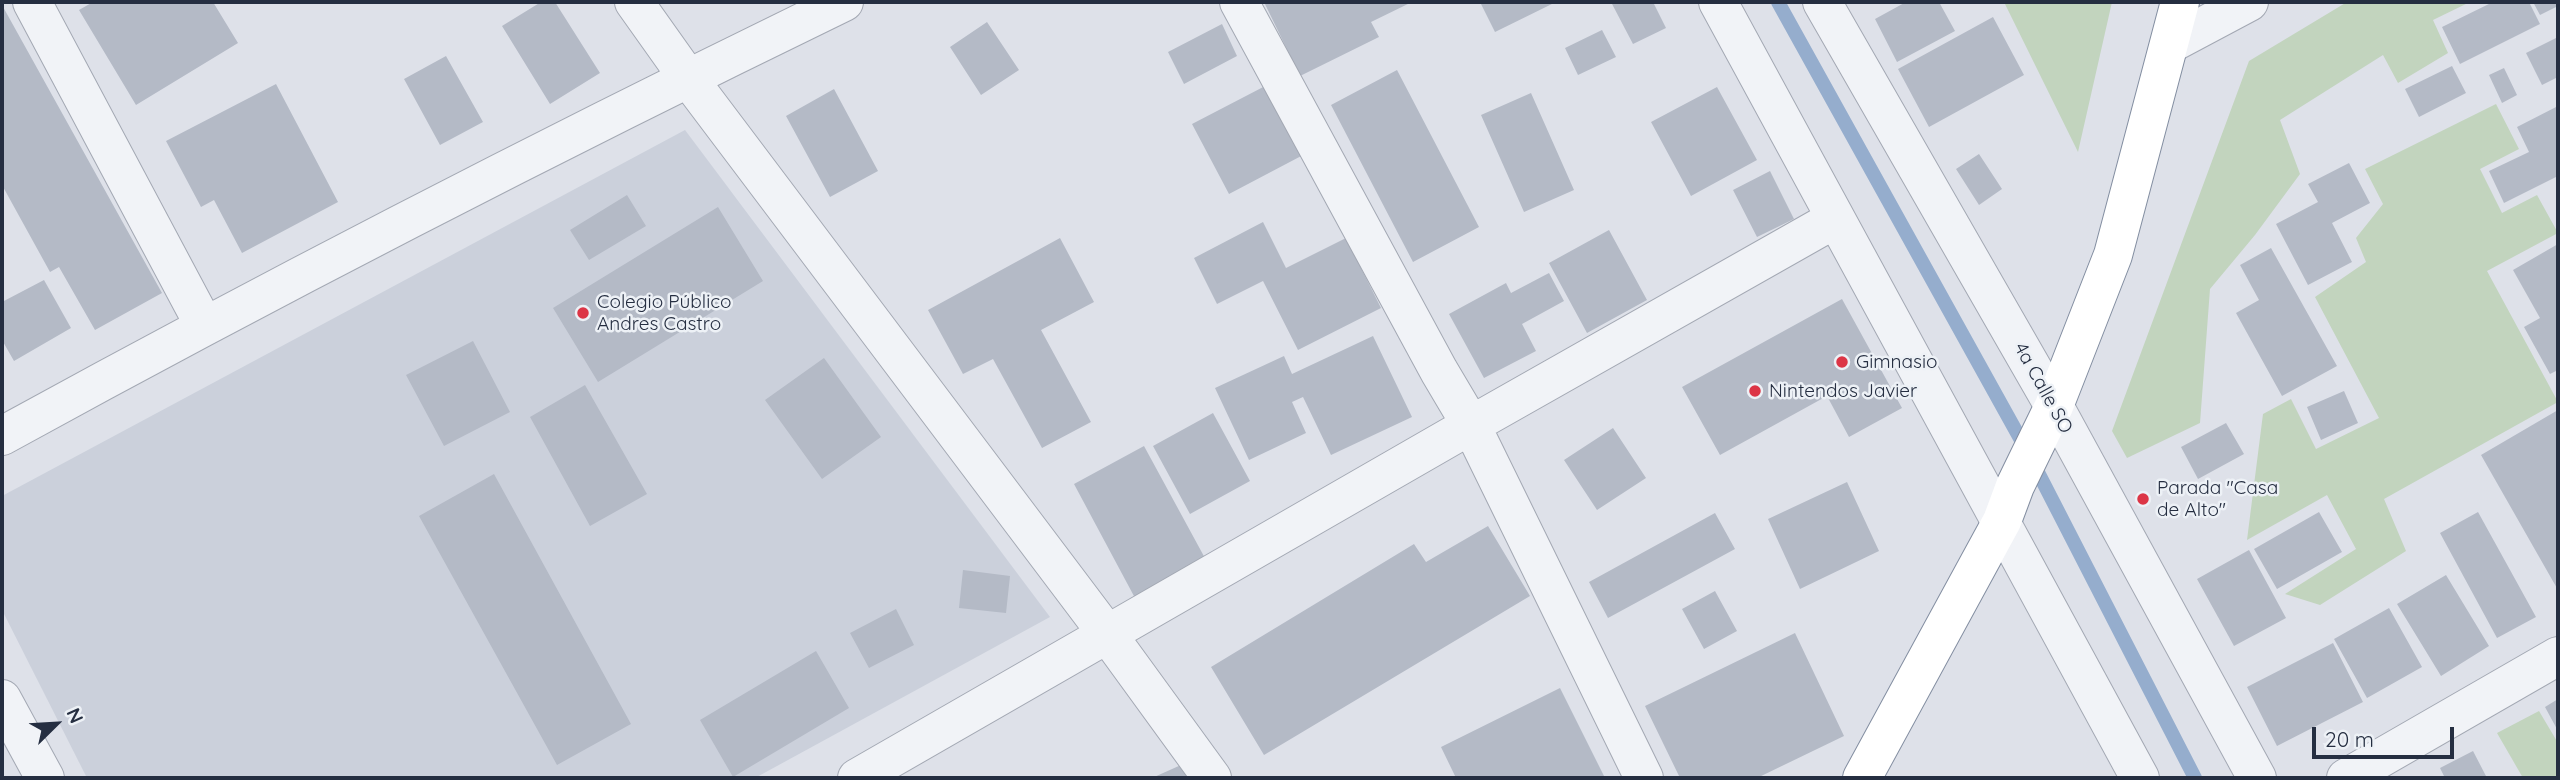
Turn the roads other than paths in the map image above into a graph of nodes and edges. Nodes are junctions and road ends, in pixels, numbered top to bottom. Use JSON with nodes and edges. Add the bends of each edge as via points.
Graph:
{"nodes":[{"id":1,"x":32,"y":2,"type":"edge"},
{"id":2,"x":634,"y":2,"type":"edge"},
{"id":3,"x":844,"y":2,"type":"edge"},
{"id":4,"x":1239,"y":2,"type":"edge"},
{"id":5,"x":1718,"y":2,"type":"edge"},
{"id":6,"x":1822,"y":2,"type":"edge"},
{"id":7,"x":2180,"y":2,"type":"edge"},
{"id":8,"x":2249,"y":2,"type":"edge"},
{"id":9,"x":2170,"y":44,"type":"junction"},
{"id":10,"x":688,"y":78,"type":"junction"},
{"id":11,"x":1835,"y":219,"type":"junction"},
{"id":12,"x":204,"y":325,"type":"junction"},
{"id":13,"x":2047,"y":422,"type":"junction"},
{"id":14,"x":1471,"y":425,"type":"junction"},
{"id":15,"x":2,"y":436,"type":"edge"},
{"id":16,"x":2002,"y":521,"type":"junction"},
{"id":17,"x":1108,"y":635,"type":"junction"},
{"id":18,"x":2558,"y":656,"type":"edge"},
{"id":19,"x":2,"y":699,"type":"edge"},
{"id":20,"x":45,"y":778,"type":"edge"},
{"id":21,"x":857,"y":778,"type":"edge"},
{"id":22,"x":1212,"y":778,"type":"edge"},
{"id":23,"x":1644,"y":778,"type":"edge"},
{"id":24,"x":1862,"y":778,"type":"edge"},
{"id":25,"x":2140,"y":778,"type":"edge"},
{"id":26,"x":2257,"y":778,"type":"edge"},
{"id":27,"x":2346,"y":778,"type":"edge"}],
"edges":[{"from":1,"to":12,"type":"street"},
{"from":2,"to":10,"type":"street"},
{"from":3,"to":10,"type":"street"},
{"from":4,"to":14,"type":"street"},
{"from":5,"to":11,"type":"street"},
{"from":6,"to":13,"type":"street","name":"4a Calle SO"},
{"from":7,"to":9,"type":"highway"},
{"from":8,"to":9,"type":"street"},
{"from":9,"to":13,"type":"highway","via":[[2113,255]]},
{"from":10,"to":12,"type":"street"},
{"from":10,"to":17,"type":"street"},
{"from":11,"to":14,"type":"street"},
{"from":11,"to":16,"type":"street"},
{"from":12,"to":15,"type":"street"},
{"from":13,"to":16,"type":"highway"},
{"from":13,"to":26,"type":"street","name":"4a Calle SO"},
{"from":14,"to":17,"type":"street"},
{"from":14,"to":23,"type":"street"},
{"from":16,"to":24,"type":"highway"},
{"from":16,"to":25,"type":"street"},
{"from":17,"to":21,"type":"street"},
{"from":17,"to":22,"type":"street"},
{"from":18,"to":27,"type":"street"},
{"from":19,"to":20,"type":"street"}]}
